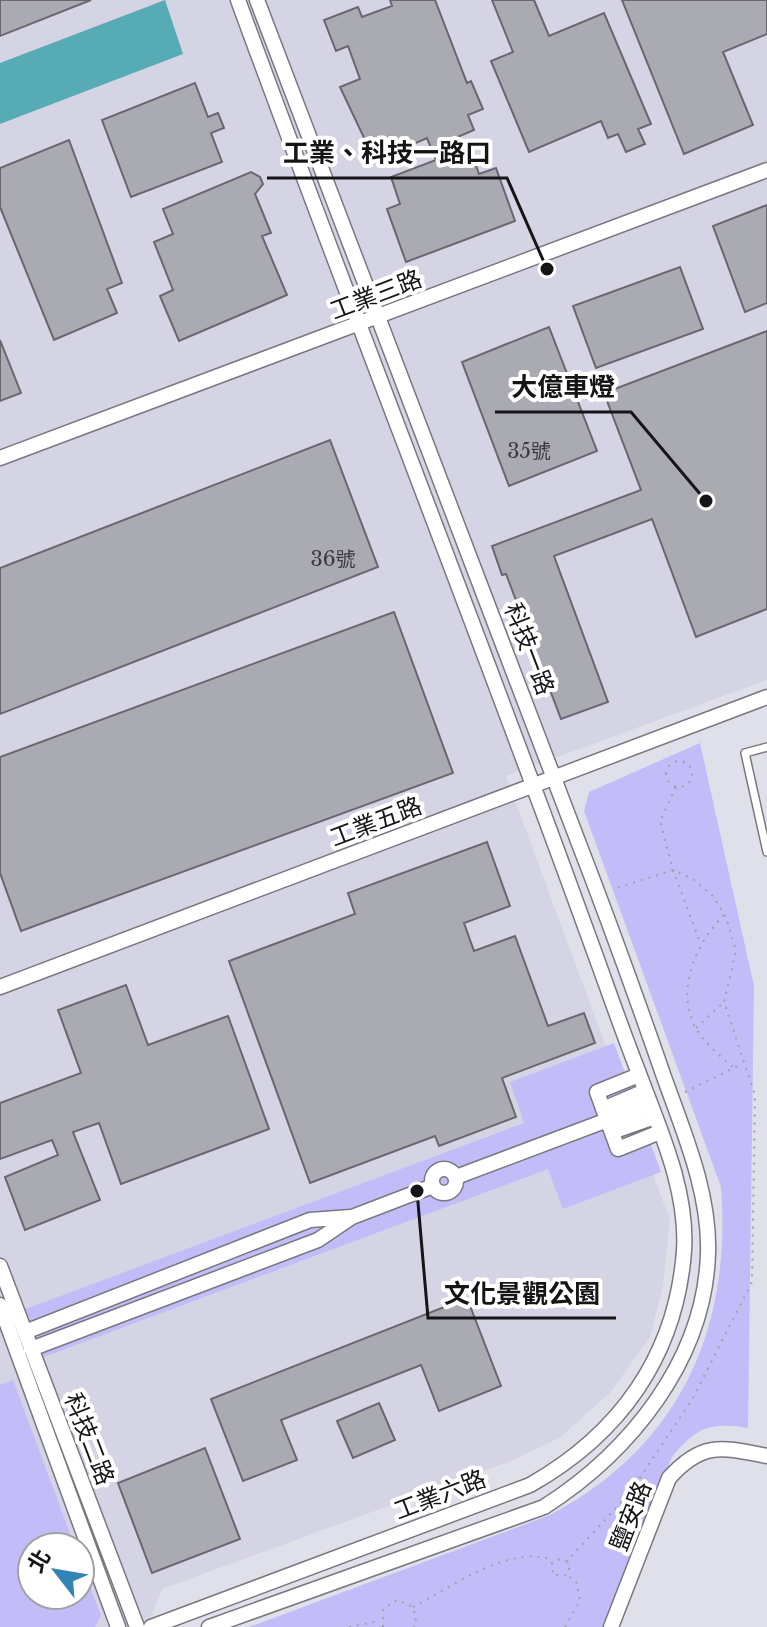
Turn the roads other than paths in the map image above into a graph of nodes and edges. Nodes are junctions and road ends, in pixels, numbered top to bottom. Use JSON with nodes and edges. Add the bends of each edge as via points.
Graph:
{"nodes":[{"id":1,"x":238,"y":0,"type":"edge"},
{"id":2,"x":257,"y":0,"type":"edge"},
{"id":3,"x":767,"y":170,"type":"edge"},
{"id":4,"x":380,"y":317,"type":"junction"},
{"id":5,"x":357,"y":326,"type":"junction"},
{"id":6,"x":0,"y":458,"type":"edge"},
{"id":7,"x":767,"y":697,"type":"edge"},
{"id":8,"x":767,"y":747,"type":"edge"},
{"id":9,"x":555,"y":780,"type":"junction"},
{"id":10,"x":534,"y":786,"type":"junction"},
{"id":11,"x":767,"y":852,"type":"edge"},
{"id":12,"x":0,"y":987,"type":"edge"},
{"id":13,"x":639,"y":1075,"type":"junction"},
{"id":14,"x":645,"y":1091,"type":"junction"},
{"id":15,"x":642,"y":1107,"type":"dead end"},
{"id":16,"x":655,"y":1117,"type":"junction"},
{"id":17,"x":607,"y":1120,"type":"junction"},
{"id":18,"x":660,"y":1132,"type":"junction"},
{"id":19,"x":352,"y":1217,"type":"junction"},
{"id":20,"x":0,"y":1266,"type":"edge"},
{"id":21,"x":0,"y":1305,"type":"edge"},
{"id":22,"x":674,"y":1315,"type":"joint"},
{"id":23,"x":695,"y":1324,"type":"joint"},
{"id":24,"x":25,"y":1332,"type":"junction"},
{"id":25,"x":31,"y":1349,"type":"junction"},
{"id":26,"x":767,"y":1456,"type":"edge"},
{"id":27,"x":118,"y":1627,"type":"edge"},
{"id":28,"x":137,"y":1627,"type":"edge"},
{"id":29,"x":151,"y":1627,"type":"edge"},
{"id":30,"x":209,"y":1627,"type":"edge"},
{"id":31,"x":611,"y":1627,"type":"edge"}],
"edges":[{"from":1,"to":5,"type":"street","name":"科技一路"},
{"from":2,"to":4,"type":"street","name":"科技一路"},
{"from":3,"to":4,"type":"street","name":"工業三路"},
{"from":4,"to":5,"type":"street","name":"工業三路"},
{"from":4,"to":9,"type":"street","name":"科技一路"},
{"from":5,"to":6,"type":"street","name":"工業三路"},
{"from":5,"to":10,"type":"street","name":"科技一路"},
{"from":7,"to":9,"type":"street","name":"工業五路"},
{"from":8,"to":11,"type":"lane","via":[[745,753]]},
{"from":9,"to":10,"type":"street","name":"工業五路"},
{"from":9,"to":23,"type":"street","name":"科技一路","via":[[622,954],[706,1211],[708,1256]]},
{"from":10,"to":12,"type":"street","name":"工業五路"},
{"from":10,"to":13,"type":"street","name":"科技一路"},
{"from":13,"to":14,"type":"street","name":"科技一路"},
{"from":13,"to":17,"type":"street","via":[[597,1092]]},
{"from":14,"to":16,"type":"street","name":"科技一路"},
{"from":14,"to":17,"type":"street"},
{"from":15,"to":17,"type":"street"},
{"from":16,"to":17,"type":"street"},
{"from":16,"to":18,"type":"street","name":"科技一路"},
{"from":17,"to":18,"type":"street","via":[[618,1149]]},
{"from":17,"to":19,"type":"street","via":[[456,1177],[450,1192],[433,1186]]},
{"from":18,"to":22,"type":"street","name":"科技一路","via":[[682,1203],[684,1250]]},
{"from":19,"to":24,"type":"street","via":[[310,1220]]},
{"from":19,"to":25,"type":"street","via":[[318,1240]]},
{"from":20,"to":24,"type":"street","name":"科技二路"},
{"from":21,"to":27,"type":"street","name":"科技二路"},
{"from":22,"to":29,"type":"street","name":"工業六路","via":[[657,1361],[625,1406],[562,1467],[530,1485]]},
{"from":23,"to":30,"type":"street","name":"工業六路","via":[[673,1377],[643,1419],[593,1472],[557,1499]]},
{"from":24,"to":25,"type":"street","name":"科技二路"},
{"from":25,"to":28,"type":"street","name":"科技二路"},
{"from":26,"to":31,"type":"street","name":"鹽安路","via":[[711,1448],[697,1453],[669,1478]]}]}
